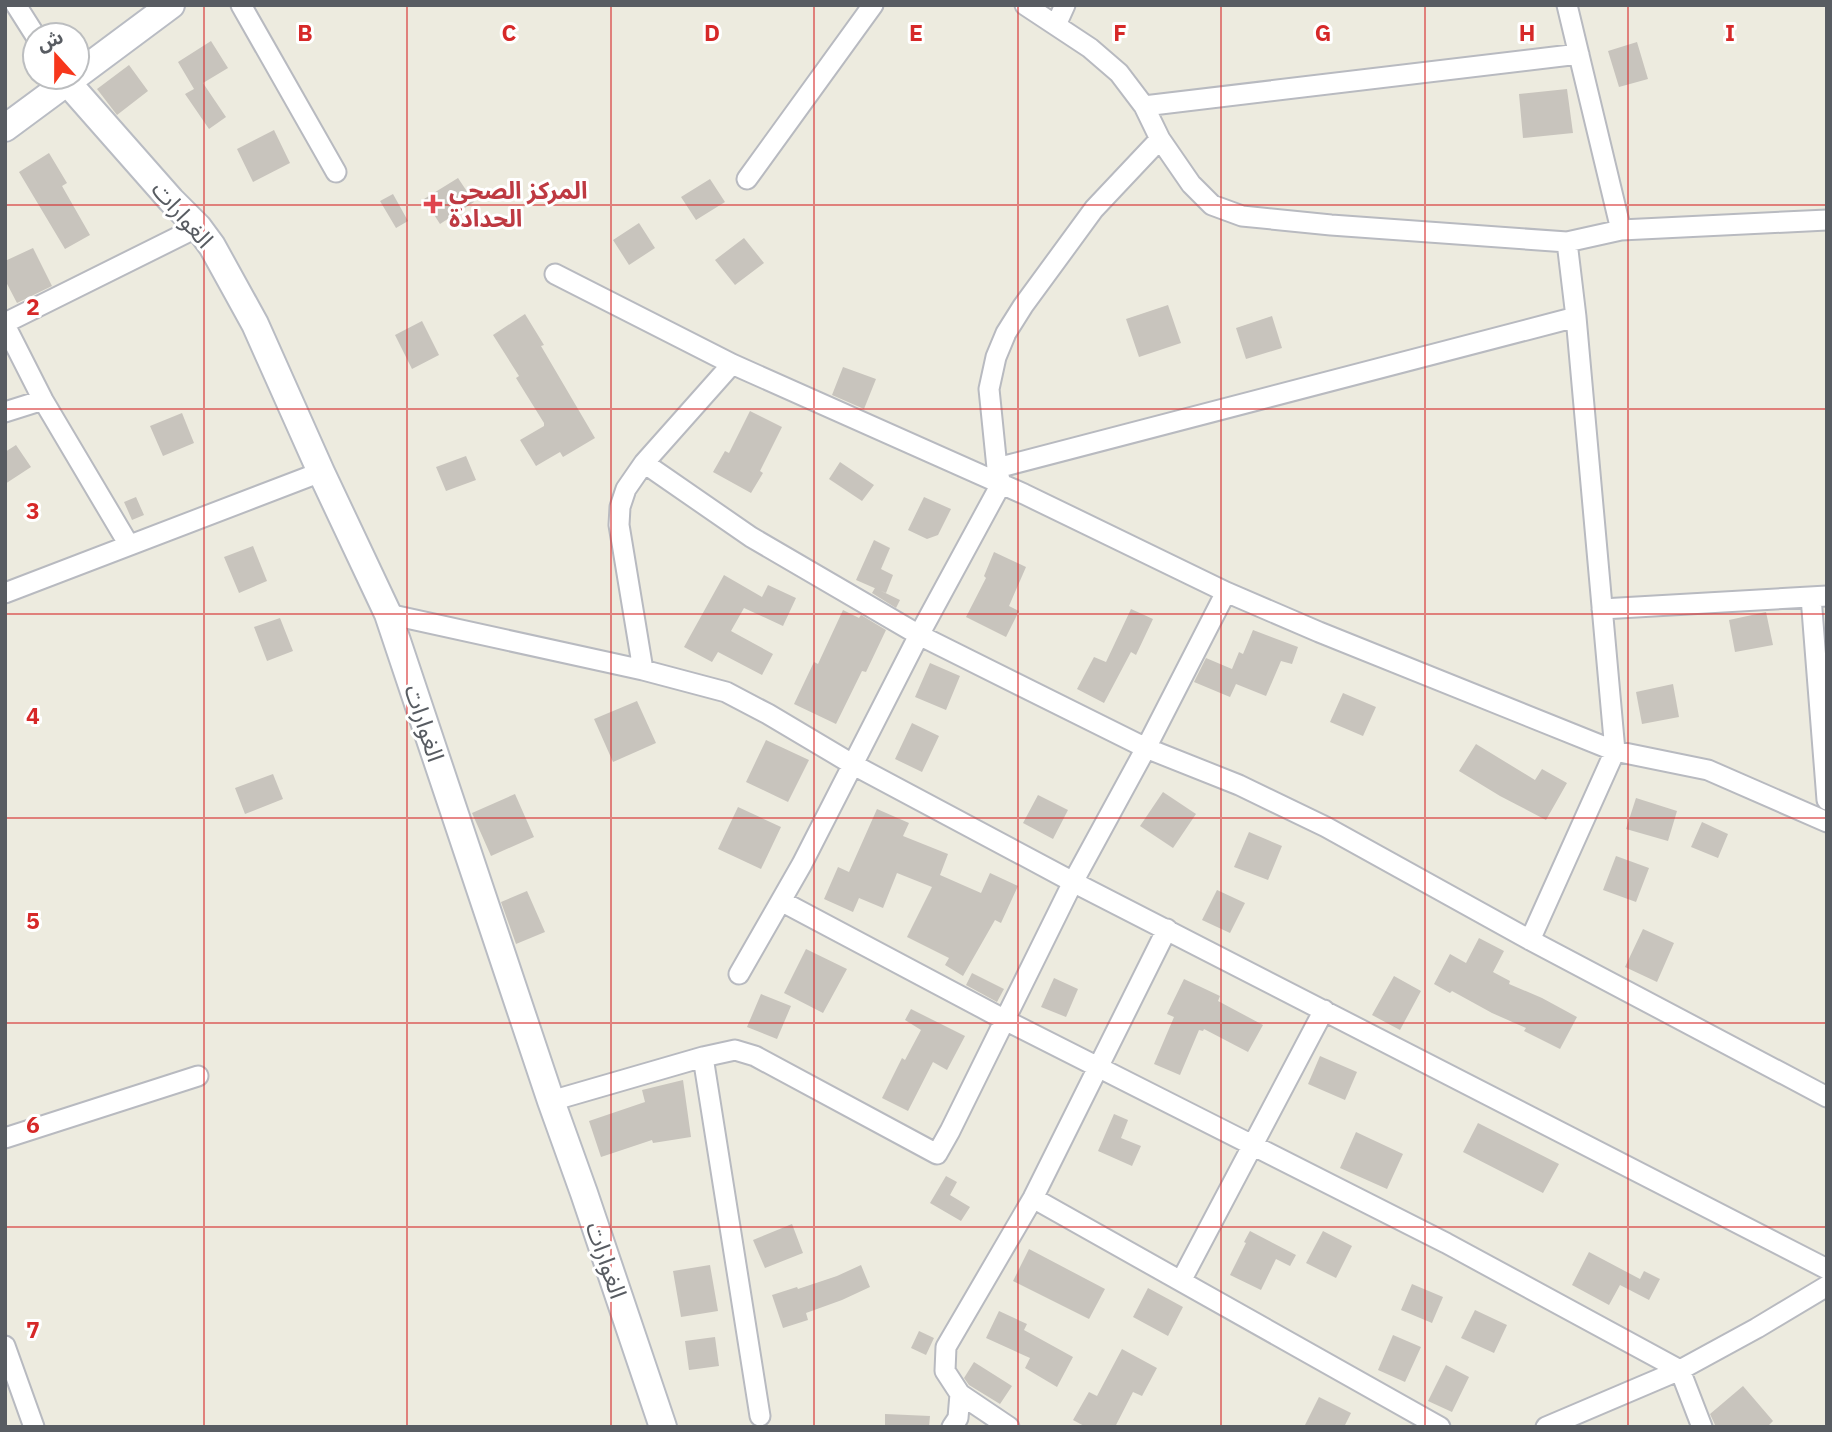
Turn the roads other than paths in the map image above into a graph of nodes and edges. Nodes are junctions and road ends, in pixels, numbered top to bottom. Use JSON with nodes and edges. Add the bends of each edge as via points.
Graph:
{"nodes":[{"id":1,"x":16,"y":5,"type":"edge"},
{"id":2,"x":171,"y":5,"type":"edge"},
{"id":3,"x":242,"y":5,"type":"edge"},
{"id":4,"x":873,"y":5,"type":"edge"},
{"id":5,"x":1025,"y":5,"type":"edge"},
{"id":6,"x":1065,"y":5,"type":"edge"},
{"id":7,"x":1567,"y":5,"type":"edge"},
{"id":8,"x":27,"y":21,"type":"edge"},
{"id":9,"x":1056,"y":25,"type":"junction"},
{"id":10,"x":1579,"y":54,"type":"junction"},
{"id":11,"x":91,"y":63,"type":"edge"},
{"id":12,"x":53,"y":91,"type":"edge"},
{"id":13,"x":81,"y":91,"type":"edge"},
{"id":14,"x":1144,"y":106,"type":"junction"},
{"id":15,"x":5,"y":128,"type":"edge"},
{"id":16,"x":1160,"y":139,"type":"junction"},
{"id":17,"x":336,"y":172,"type":"dead end"},
{"id":18,"x":747,"y":179,"type":"dead end"},
{"id":19,"x":1827,"y":220,"type":"edge"},
{"id":20,"x":198,"y":227,"type":"junction"},
{"id":21,"x":1620,"y":230,"type":"junction"},
{"id":22,"x":1567,"y":242,"type":"junction"},
{"id":23,"x":555,"y":274,"type":"dead end"},
{"id":24,"x":1576,"y":317,"type":"junction"},
{"id":25,"x":5,"y":324,"type":"edge"},
{"id":26,"x":732,"y":364,"type":"junction"},
{"id":27,"x":43,"y":400,"type":"junction"},
{"id":28,"x":5,"y":412,"type":"edge"},
{"id":29,"x":644,"y":463,"type":"junction"},
{"id":30,"x":321,"y":472,"type":"junction"},
{"id":31,"x":999,"y":476,"type":"junction"},
{"id":32,"x":129,"y":545,"type":"junction"},
{"id":33,"x":1226,"y":592,"type":"junction"},
{"id":34,"x":5,"y":593,"type":"edge"},
{"id":35,"x":1819,"y":597,"type":"edge"},
{"id":36,"x":1602,"y":609,"type":"junction"},
{"id":37,"x":388,"y":614,"type":"junction"},
{"id":38,"x":919,"y":635,"type":"junction"},
{"id":39,"x":643,"y":670,"type":"junction"},
{"id":40,"x":1146,"y":748,"type":"junction"},
{"id":41,"x":1615,"y":751,"type":"junction"},
{"id":42,"x":852,"y":764,"type":"junction"},
{"id":43,"x":1827,"y":800,"type":"edge"},
{"id":44,"x":1827,"y":822,"type":"edge"},
{"id":45,"x":1073,"y":882,"type":"junction"},
{"id":46,"x":781,"y":901,"type":"junction"},
{"id":47,"x":1167,"y":929,"type":"junction"},
{"id":48,"x":1530,"y":940,"type":"junction"},
{"id":49,"x":739,"y":974,"type":"dead end"},
{"id":50,"x":1324,"y":1010,"type":"junction"},
{"id":51,"x":1005,"y":1020,"type":"junction"},
{"id":52,"x":703,"y":1058,"type":"junction"},
{"id":53,"x":1097,"y":1067,"type":"junction"},
{"id":54,"x":198,"y":1076,"type":"dead end"},
{"id":55,"x":1827,"y":1097,"type":"edge"},
{"id":56,"x":551,"y":1101,"type":"junction"},
{"id":57,"x":5,"y":1138,"type":"edge"},
{"id":58,"x":1254,"y":1146,"type":"junction"},
{"id":59,"x":1033,"y":1198,"type":"junction"},
{"id":60,"x":1827,"y":1269,"type":"edge"},
{"id":61,"x":1181,"y":1282,"type":"junction"},
{"id":62,"x":1827,"y":1286,"type":"edge"},
{"id":63,"x":5,"y":1346,"type":"edge"},
{"id":64,"x":1680,"y":1370,"type":"junction"},
{"id":65,"x":960,"y":1394,"type":"junction"},
{"id":66,"x":760,"y":1416,"type":"dead end"},
{"id":67,"x":34,"y":1427,"type":"edge"},
{"id":68,"x":663,"y":1427,"type":"edge"},
{"id":69,"x":952,"y":1427,"type":"edge"},
{"id":70,"x":1009,"y":1427,"type":"edge"},
{"id":71,"x":1440,"y":1427,"type":"edge"},
{"id":72,"x":1546,"y":1427,"type":"edge"},
{"id":73,"x":1702,"y":1427,"type":"edge"}],
"edges":[{"from":1,"to":8,"type":"street"},
{"from":2,"to":11,"type":"street"},
{"from":3,"to":17,"type":"street"},
{"from":4,"to":18,"type":"street"},
{"from":5,"to":9,"type":"street"},
{"from":6,"to":9,"type":"street"},
{"from":7,"to":10,"type":"street"},
{"from":9,"to":14,"type":"street","via":[[1119,73]]},
{"from":10,"to":14,"type":"street"},
{"from":10,"to":21,"type":"street"},
{"from":12,"to":15,"type":"street"},
{"from":13,"to":20,"type":"street","name":"الغوارات"},
{"from":14,"to":16,"type":"street"},
{"from":16,"to":22,"type":"street","via":[[1212,205],[1242,216]]},
{"from":16,"to":31,"type":"street","via":[[1094,209],[1006,333],[989,389]]},
{"from":19,"to":21,"type":"street"},
{"from":20,"to":25,"type":"street"},
{"from":20,"to":30,"type":"street","name":"الغوارات","via":[[255,324]]},
{"from":21,"to":22,"type":"street"},
{"from":22,"to":24,"type":"street"},
{"from":23,"to":26,"type":"street"},
{"from":24,"to":31,"type":"street"},
{"from":24,"to":36,"type":"street"},
{"from":25,"to":27,"type":"street"},
{"from":26,"to":29,"type":"street"},
{"from":26,"to":31,"type":"street"},
{"from":27,"to":28,"type":"street"},
{"from":27,"to":32,"type":"street"},
{"from":29,"to":38,"type":"street","via":[[751,537]]},
{"from":29,"to":39,"type":"street","via":[[626,489],[619,525]]},
{"from":30,"to":32,"type":"street"},
{"from":30,"to":37,"type":"street","name":"الغوارات"},
{"from":31,"to":33,"type":"street"},
{"from":31,"to":38,"type":"street"},
{"from":32,"to":34,"type":"street"},
{"from":33,"to":40,"type":"street"},
{"from":33,"to":41,"type":"street"},
{"from":35,"to":36,"type":"street"},
{"from":35,"to":43,"type":"street"},
{"from":36,"to":41,"type":"street"},
{"from":37,"to":39,"type":"street"},
{"from":37,"to":56,"type":"street","name":"الغوارات"},
{"from":38,"to":40,"type":"street"},
{"from":38,"to":42,"type":"street"},
{"from":39,"to":42,"type":"street","via":[[726,692]]},
{"from":40,"to":45,"type":"street"},
{"from":40,"to":48,"type":"street","via":[[1326,827]]},
{"from":41,"to":44,"type":"street","via":[[1708,770]]},
{"from":41,"to":48,"type":"street"},
{"from":42,"to":45,"type":"street"},
{"from":42,"to":46,"type":"street"},
{"from":45,"to":47,"type":"street"},
{"from":45,"to":51,"type":"street"},
{"from":46,"to":49,"type":"street"},
{"from":46,"to":51,"type":"street"},
{"from":47,"to":50,"type":"street"},
{"from":47,"to":53,"type":"street"},
{"from":48,"to":55,"type":"street"},
{"from":50,"to":58,"type":"street"},
{"from":50,"to":60,"type":"street"},
{"from":51,"to":52,"type":"street","via":[[937,1154],[755,1056],[735,1051]]},
{"from":51,"to":53,"type":"street"},
{"from":52,"to":56,"type":"street"},
{"from":52,"to":66,"type":"street"},
{"from":53,"to":58,"type":"street"},
{"from":53,"to":59,"type":"street"},
{"from":54,"to":57,"type":"street"},
{"from":56,"to":68,"type":"street","name":"الغوارات"},
{"from":58,"to":61,"type":"street"},
{"from":58,"to":64,"type":"street","via":[[1447,1243]]},
{"from":59,"to":61,"type":"street"},
{"from":59,"to":65,"type":"street","via":[[946,1347],[945,1371]]},
{"from":61,"to":71,"type":"street"},
{"from":62,"to":64,"type":"street"},
{"from":63,"to":67,"type":"street"},
{"from":64,"to":72,"type":"street"},
{"from":64,"to":73,"type":"street"},
{"from":65,"to":69,"type":"street","via":[[958,1418]]},
{"from":65,"to":70,"type":"street"}]}
